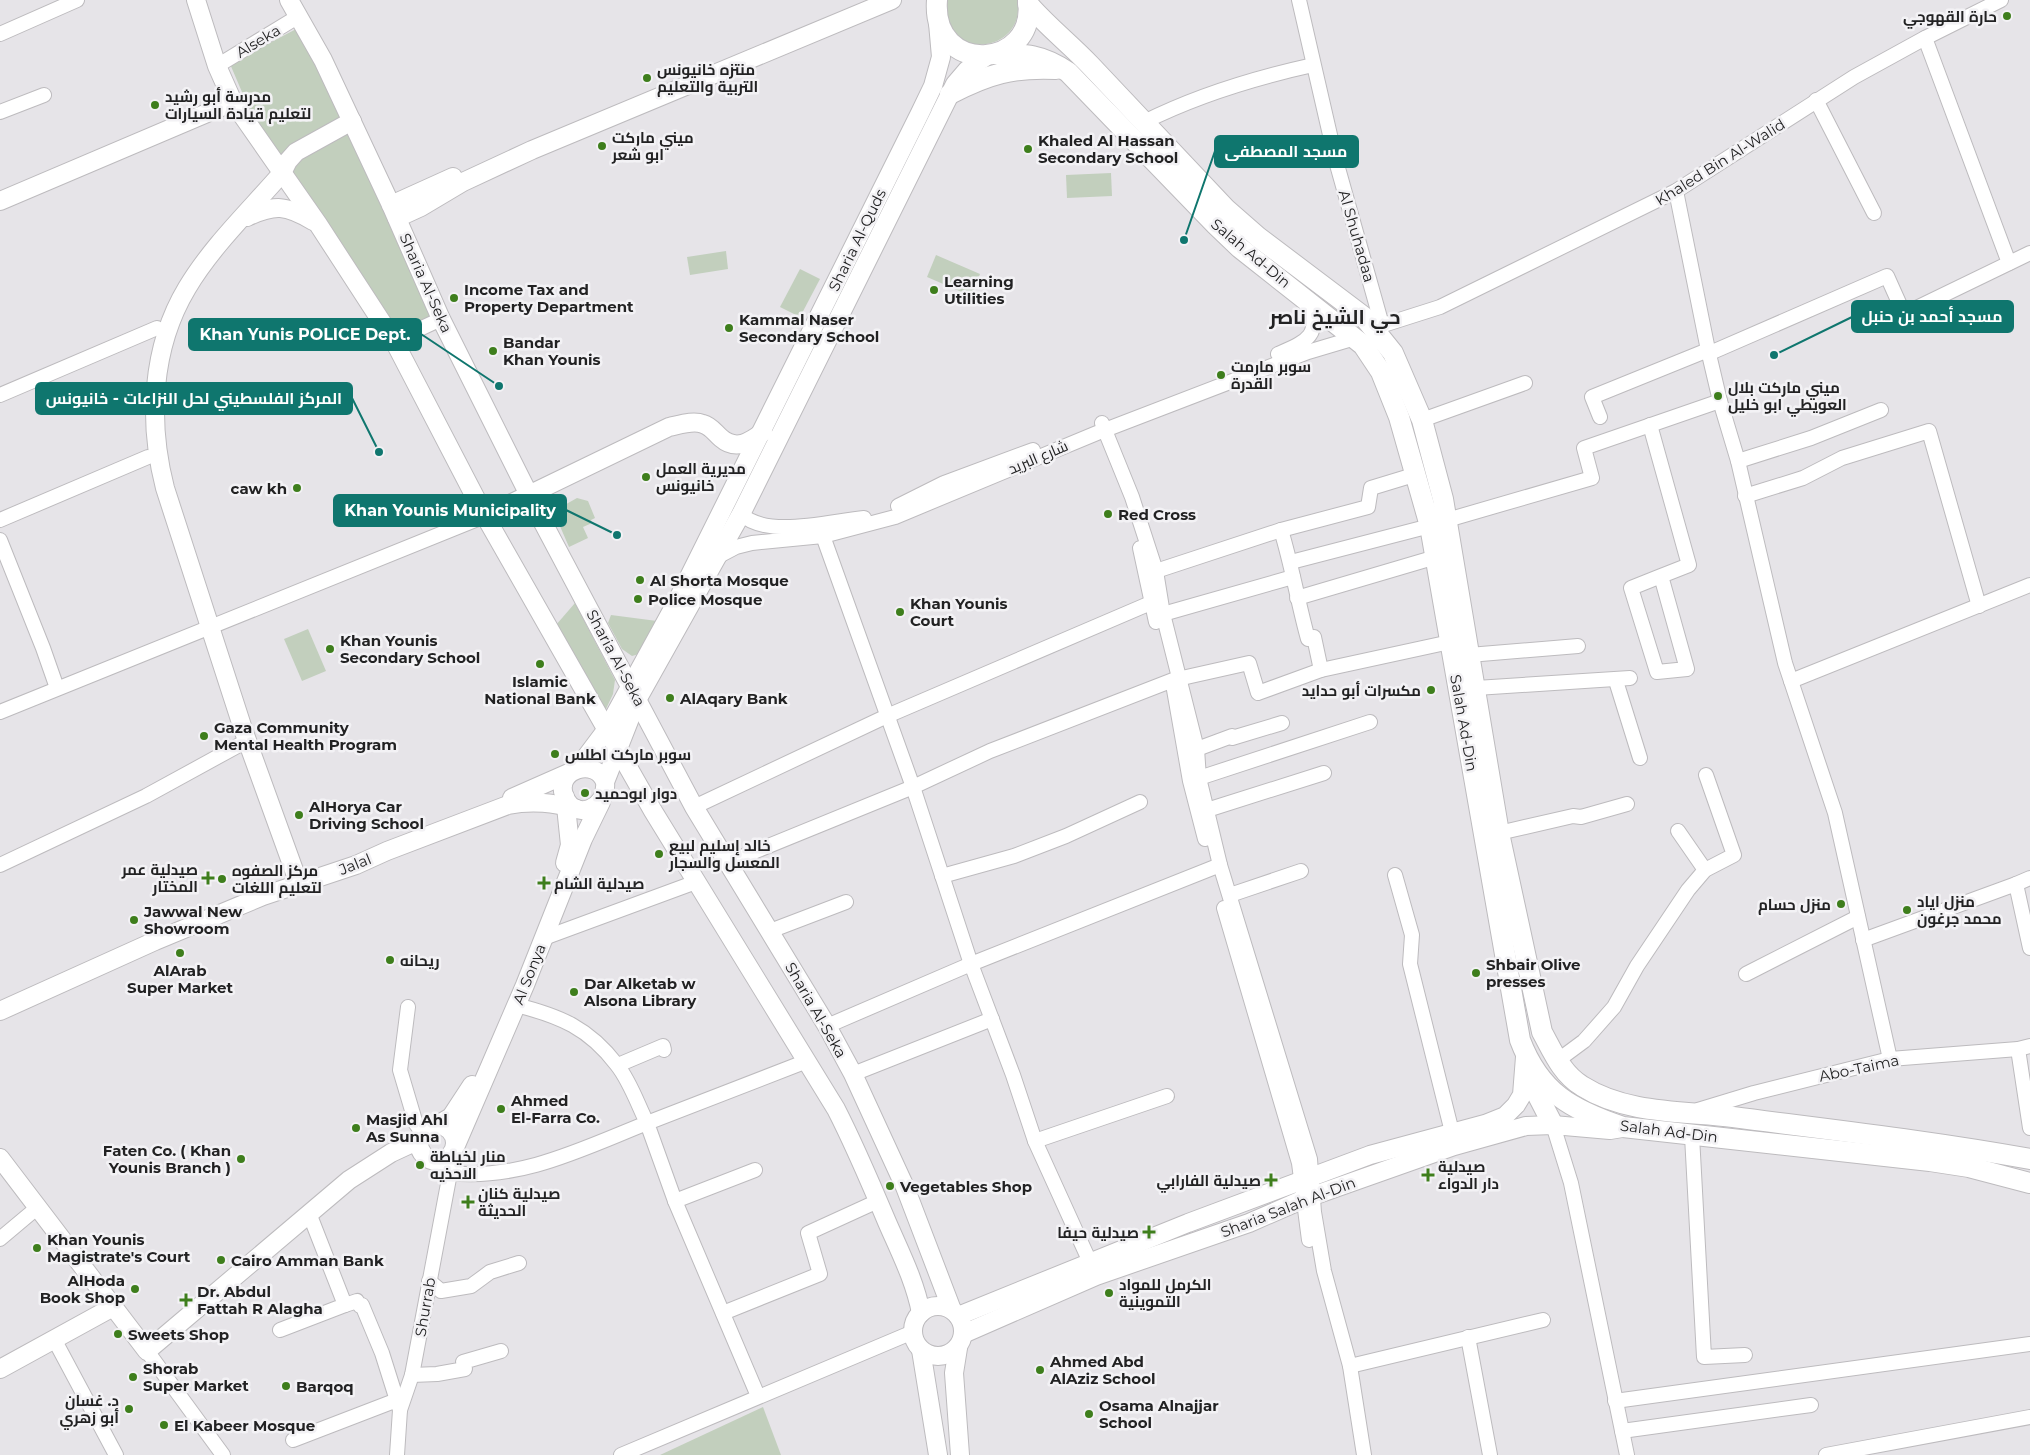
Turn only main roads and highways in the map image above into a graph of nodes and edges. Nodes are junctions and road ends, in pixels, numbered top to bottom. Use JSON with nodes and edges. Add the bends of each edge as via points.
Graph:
{"nodes":[{"id":1,"x":196,"y":0,"type":"edge"},
{"id":2,"x":289,"y":0,"type":"edge"},
{"id":3,"x":873,"y":0,"type":"edge"},
{"id":4,"x":892,"y":0,"type":"edge"},
{"id":5,"x":937,"y":0,"type":"edge"},
{"id":6,"x":1028,"y":2,"type":"edge"},
{"id":7,"x":937,"y":20,"type":"junction"},
{"id":8,"x":991,"y":55,"type":"junction"},
{"id":9,"x":1064,"y":69,"type":"junction"},
{"id":10,"x":950,"y":94,"type":"junction"},
{"id":11,"x":233,"y":102,"type":"junction"},
{"id":12,"x":352,"y":120,"type":"junction"},
{"id":13,"x":1162,"y":140,"type":"junction"},
{"id":14,"x":264,"y":147,"type":"junction"},
{"id":15,"x":1149,"y":155,"type":"junction"},
{"id":16,"x":282,"y":173,"type":"junction"},
{"id":17,"x":0,"y":201,"type":"edge"},
{"id":18,"x":394,"y":211,"type":"junction"},
{"id":19,"x":242,"y":220,"type":"junction"},
{"id":20,"x":318,"y":224,"type":"junction"},
{"id":21,"x":763,"y":432,"type":"junction"},
{"id":22,"x":529,"y":494,"type":"junction"},
{"id":23,"x":538,"y":512,"type":"junction"},
{"id":24,"x":485,"y":516,"type":"junction"},
{"id":25,"x":1439,"y":523,"type":"junction"},
{"id":26,"x":495,"y":533,"type":"junction"},
{"id":27,"x":207,"y":628,"type":"junction"},
{"id":28,"x":1460,"y":652,"type":"junction"},
{"id":29,"x":635,"y":692,"type":"junction"},
{"id":30,"x":607,"y":729,"type":"junction"},
{"id":31,"x":618,"y":748,"type":"junction"},
{"id":32,"x":574,"y":770,"type":"junction"},
{"id":33,"x":604,"y":791,"type":"junction"},
{"id":34,"x":569,"y":804,"type":"junction"},
{"id":35,"x":293,"y":881,"type":"junction"},
{"id":36,"x":0,"y":999,"type":"edge"},
{"id":37,"x":0,"y":1011,"type":"edge"},
{"id":38,"x":1529,"y":1061,"type":"junction"},
{"id":39,"x":439,"y":1124,"type":"junction"},
{"id":40,"x":1553,"y":1126,"type":"junction"},
{"id":41,"x":1623,"y":1127,"type":"junction"},
{"id":42,"x":421,"y":1136,"type":"junction"},
{"id":43,"x":0,"y":1158,"type":"edge"},
{"id":44,"x":451,"y":1159,"type":"junction"},
{"id":45,"x":2030,"y":1159,"type":"edge"},
{"id":46,"x":2027,"y":1185,"type":"edge"},
{"id":47,"x":1308,"y":1188,"type":"junction"},
{"id":48,"x":1093,"y":1269,"type":"junction"},
{"id":49,"x":113,"y":1307,"type":"junction"},
{"id":50,"x":921,"y":1313,"type":"junction"},
{"id":51,"x":955,"y":1313,"type":"junction"},
{"id":52,"x":960,"y":1341,"type":"junction"},
{"id":53,"x":921,"y":1350,"type":"junction"},
{"id":54,"x":0,"y":1369,"type":"edge"},
{"id":55,"x":938,"y":1455,"type":"edge"},
{"id":56,"x":960,"y":1455,"type":"edge"}],
"edges":[{"from":1,"to":11,"type":"main road","via":[[216,66]]},
{"from":2,"to":12,"type":"main road","name":"Sharia Al-Seka"},
{"from":3,"to":18,"type":"main road","via":[[471,169]]},
{"from":4,"to":18,"type":"main road","via":[[532,150],[463,182],[421,207]]},
{"from":5,"to":7,"type":"highway"},
{"from":6,"to":8,"type":"highway","via":[[1027,22],[1022,34],[1007,49]]},
{"from":6,"to":13,"type":"highway","name":"Salah Ad-Din","via":[[1046,25],[1070,44]]},
{"from":7,"to":8,"type":"highway","name":"Salah Ad-Din","via":[[945,38],[954,47],[966,53]]},
{"from":7,"to":21,"type":"main road","name":"Sharia Al-Quds","via":[[941,57],[933,86]]},
{"from":8,"to":9,"type":"highway","name":"Salah Ad-Din","via":[[1031,54]]},
{"from":8,"to":10,"type":"main road","name":"Sharia Al-Quds","via":[[967,70]]},
{"from":9,"to":10,"type":"highway","via":[[1021,68],[996,73]]},
{"from":9,"to":15,"type":"highway","name":"Salah Ad-Din"},
{"from":10,"to":29,"type":"main road","name":"Sharia Al-Quds","via":[[741,514]]},
{"from":11,"to":14,"type":"main road"},
{"from":11,"to":17,"type":"main road"},
{"from":12,"to":16,"type":"main road","via":[[296,152]]},
{"from":12,"to":18,"type":"main road","name":"Sharia Al-Seka"},
{"from":13,"to":15,"type":"highway"},
{"from":13,"to":25,"type":"highway","name":"Salah Ad-Din","via":[[1242,223],[1378,327],[1394,353],[1431,448]]},
{"from":14,"to":16,"type":"main road"},
{"from":14,"to":27,"type":"main road","via":[[267,163],[262,182],[188,268],[166,306],[157,328],[148,392],[148,457],[157,491]]},
{"from":15,"to":25,"type":"highway","name":"Salah Ad-Din","via":[[1240,248],[1363,345],[1381,372],[1416,474]]},
{"from":16,"to":19,"type":"main road"},
{"from":16,"to":20,"type":"main road"},
{"from":18,"to":22,"type":"main road","name":"Sharia Al-Seka","via":[[441,319]]},
{"from":19,"to":20,"type":"main road","via":[[276,207],[297,212]]},
{"from":19,"to":27,"type":"main road","via":[[186,289],[163,347],[155,400],[160,472]]},
{"from":20,"to":24,"type":"main road","via":[[394,341]]},
{"from":21,"to":22,"type":"main road","via":[[750,441],[736,444],[701,423],[668,427]]},
{"from":21,"to":29,"type":"main road","name":"Sharia Al-Quds"},
{"from":22,"to":23,"type":"main road","name":"Sharia Al-Seka"},
{"from":22,"to":24,"type":"main road"},
{"from":23,"to":26,"type":"main road","via":[[512,513],[499,522]]},
{"from":23,"to":29,"type":"main road","name":"Sharia Al-Seka"},
{"from":24,"to":26,"type":"main road"},
{"from":25,"to":28,"type":"highway","name":"Salah Ad-Din"},
{"from":25,"to":28,"type":"highway","name":"Salah Ad-Din","via":[[1436,557]]},
{"from":26,"to":30,"type":"main road"},
{"from":27,"to":35,"type":"main road"},
{"from":27,"to":35,"type":"main road","via":[[240,744]]},
{"from":28,"to":38,"type":"highway","name":"Salah Ad-Din","via":[[1520,1040]]},
{"from":28,"to":45,"type":"highway","name":"Salah Ad-Din","via":[[1476,688],[1499,833],[1542,1032],[1568,1076],[1604,1098],[1643,1108],[1894,1138]]},
{"from":29,"to":30,"type":"main road","name":"Sharia Al-Quds"},
{"from":29,"to":31,"type":"main road","name":"Sharia Al-Quds"},
{"from":29,"to":51,"type":"main road","name":"Sharia Al-Seka","via":[[694,807],[853,1074],[905,1188]]},
{"from":30,"to":31,"type":"main road"},
{"from":30,"to":32,"type":"main road","name":"Sharia Al-Quds"},
{"from":31,"to":33,"type":"main road","name":"Sharia Al-Quds"},
{"from":31,"to":50,"type":"main road","via":[[859,1153],[917,1294]]},
{"from":32,"to":33,"type":"main road","via":[[584,767],[598,772]]},
{"from":32,"to":34,"type":"main road","via":[[564,784]]},
{"from":32,"to":35,"type":"main road","name":"Jalal","via":[[354,861]]},
{"from":33,"to":34,"type":"main road","via":[[590,809]]},
{"from":33,"to":44,"type":"main road","name":"Al Sonya"},
{"from":34,"to":35,"type":"main road","name":"Jalal","via":[[535,802],[508,805],[356,865]]},
{"from":34,"to":39,"type":"main road","name":"Al Sonya","via":[[568,852],[521,974],[483,1066],[459,1107]]},
{"from":35,"to":36,"type":"main road","name":"Jalal","via":[[125,943]]},
{"from":35,"to":37,"type":"main road","name":"Jalal"},
{"from":38,"to":40,"type":"highway","via":[[1536,1092]]},
{"from":38,"to":41,"type":"highway","name":"Salah Ad-Din","via":[[1549,1090],[1571,1107]]},
{"from":38,"to":47,"type":"main road","name":"Sharia Salah Al-Din","via":[[1519,1101],[1505,1116],[1370,1155]]},
{"from":39,"to":42,"type":"main road","name":"Al Sonya","via":[[432,1125]]},
{"from":39,"to":44,"type":"main road","via":[[450,1129],[456,1139]]},
{"from":40,"to":41,"type":"main road","name":"Sharia Salah Al-Din","via":[[1610,1130]]},
{"from":40,"to":47,"type":"main road","name":"Sharia Salah Al-Din","via":[[1526,1126]]},
{"from":41,"to":46,"type":"highway","name":"Salah Ad-Din","via":[[1930,1161],[1969,1167]]},
{"from":42,"to":44,"type":"main road","via":[[424,1156],[435,1161]]},
{"from":42,"to":49,"type":"main road","name":"Al Sonya","via":[[349,1180],[147,1351]]},
{"from":43,"to":49,"type":"main road"},
{"from":47,"to":48,"type":"main road","name":"Sharia Salah Al-Din","via":[[1250,1223]]},
{"from":48,"to":51,"type":"main road","name":"Sharia Salah Al-Din"},
{"from":48,"to":52,"type":"main road","name":"Sharia Salah Al-Din"},
{"from":49,"to":54,"type":"main road"},
{"from":50,"to":51,"type":"main road","via":[[936,1306]]},
{"from":50,"to":53,"type":"main road","via":[[913,1332]]},
{"from":51,"to":52,"type":"main road","via":[[962,1323]]},
{"from":52,"to":53,"type":"main road","via":[[945,1356],[936,1357]]},
{"from":52,"to":56,"type":"main road","via":[[954,1373]]},
{"from":53,"to":55,"type":"main road"}]}
